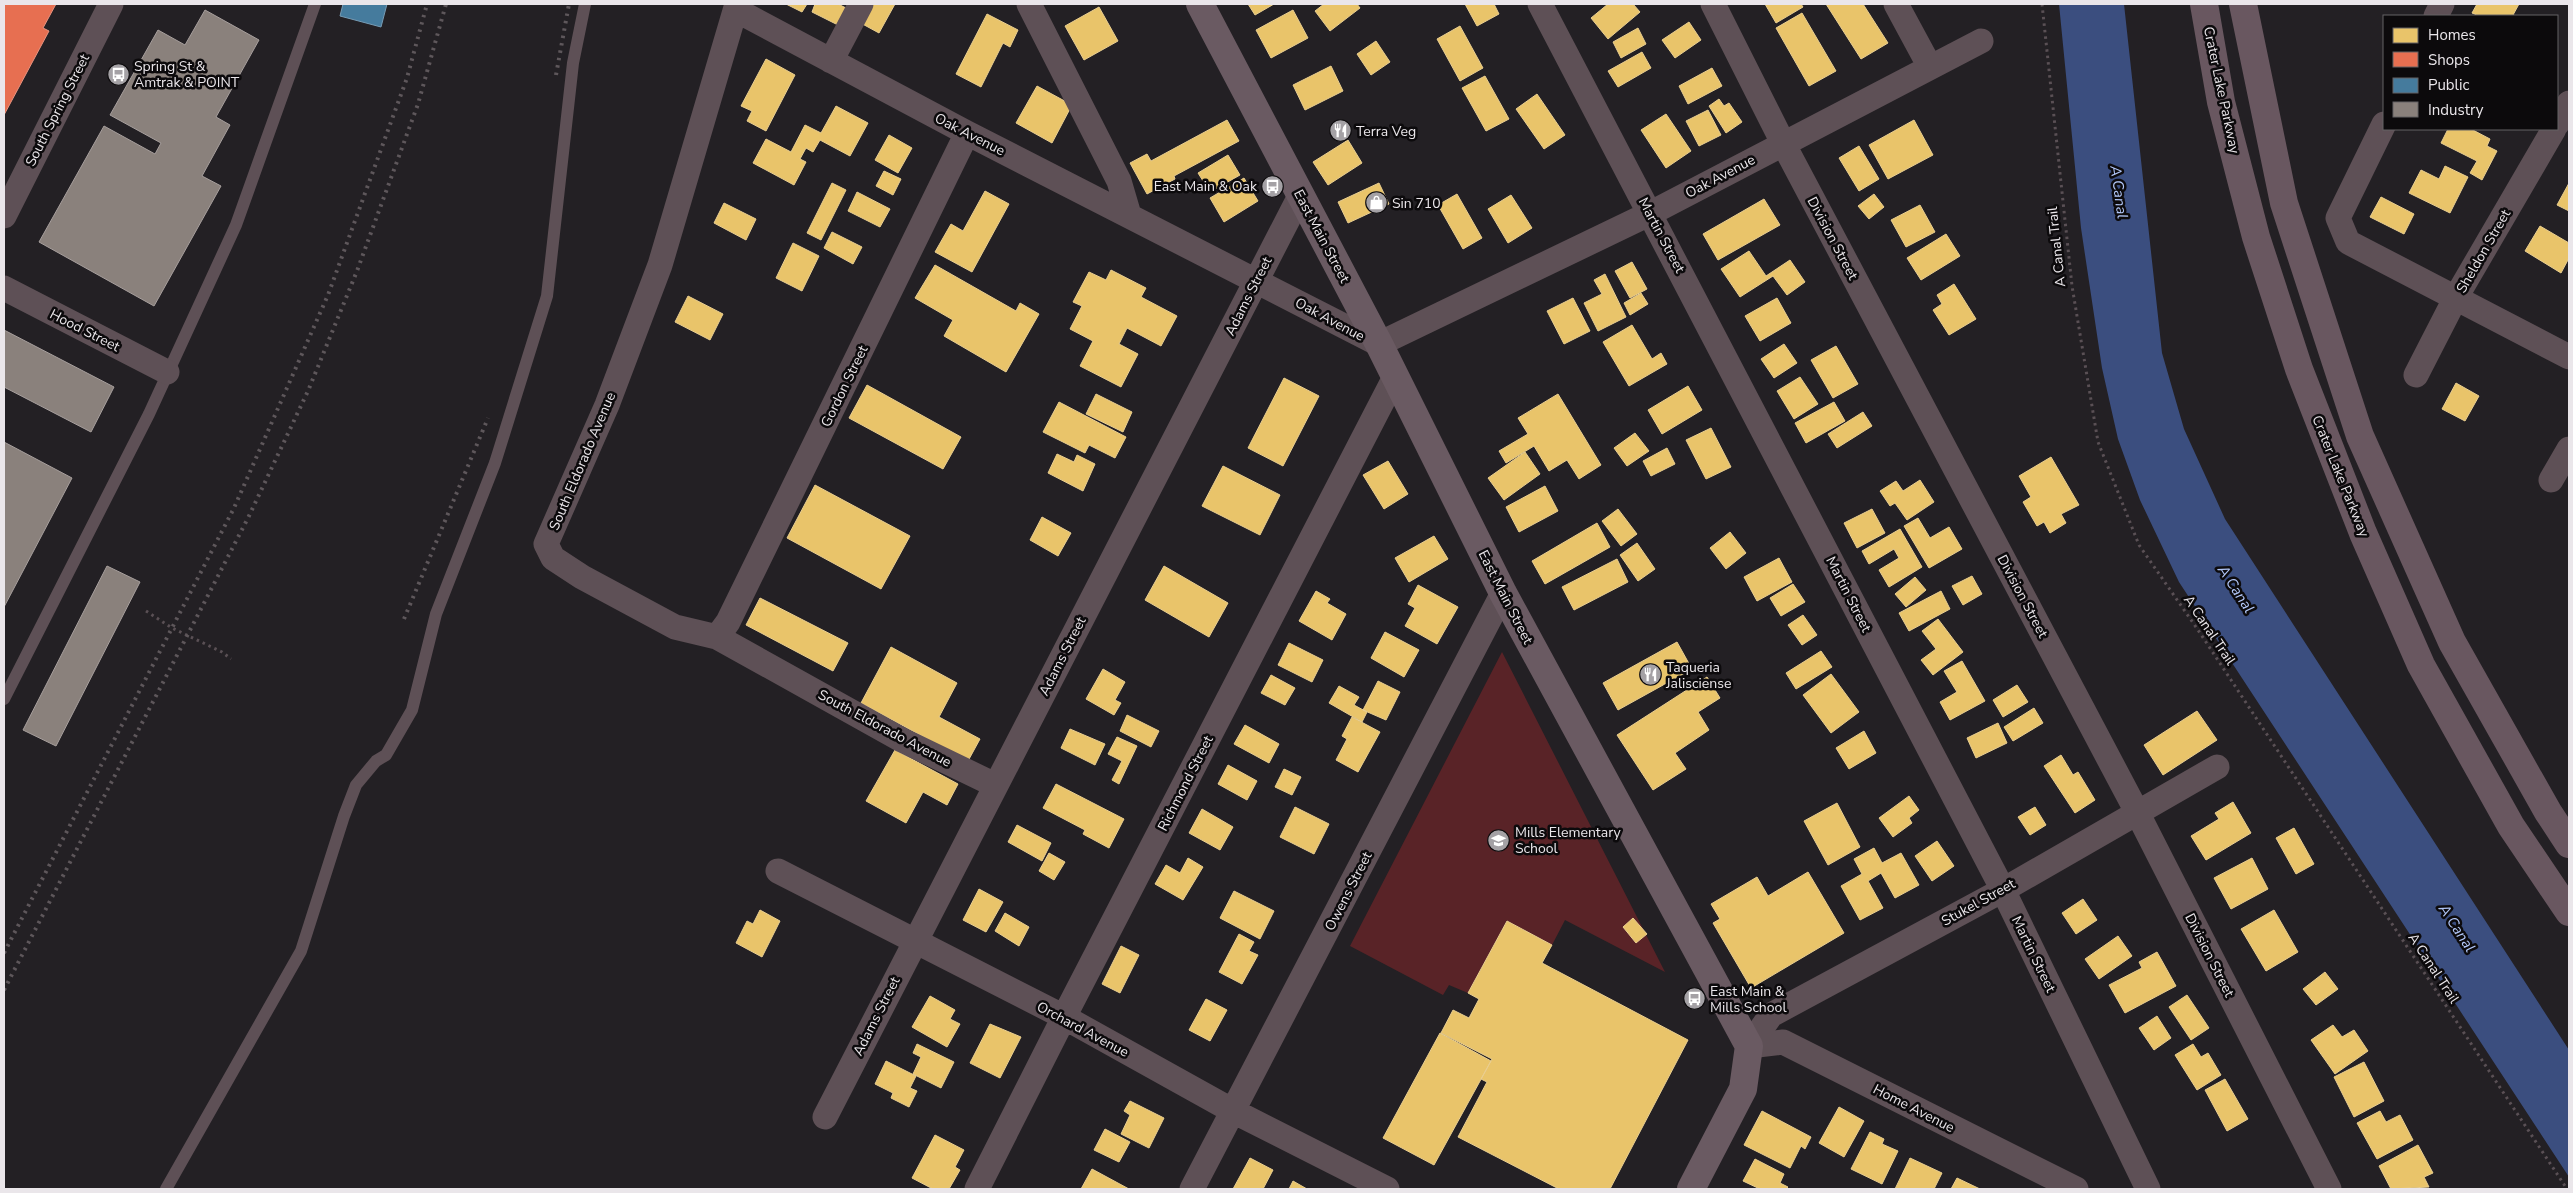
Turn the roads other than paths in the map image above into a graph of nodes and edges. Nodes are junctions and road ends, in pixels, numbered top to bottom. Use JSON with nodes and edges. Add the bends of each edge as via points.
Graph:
{"nodes":[{"id":1,"x":111,"y":4,"type":"edge"},
{"id":2,"x":315,"y":4,"type":"edge"},
{"id":3,"x":585,"y":4,"type":"edge"},
{"id":4,"x":861,"y":4,"type":"edge"},
{"id":5,"x":1029,"y":4,"type":"edge"},
{"id":6,"x":1200,"y":4,"type":"edge"},
{"id":7,"x":1540,"y":4,"type":"edge"},
{"id":8,"x":1713,"y":4,"type":"edge"},
{"id":9,"x":1896,"y":4,"type":"edge"},
{"id":10,"x":2204,"y":4,"type":"edge"},
{"id":11,"x":2243,"y":4,"type":"edge"},
{"id":12,"x":737,"y":7,"type":"edge"},
{"id":13,"x":1981,"y":41,"type":"dead end"},
{"id":14,"x":831,"y":61,"type":"junction"},
{"id":15,"x":1930,"y":67,"type":"junction"},
{"id":16,"x":2569,"y":103,"type":"edge"},
{"id":17,"x":2558,"y":122,"type":"edge"},
{"id":18,"x":2383,"y":126,"type":"edge"},
{"id":19,"x":2553,"y":130,"type":"edge"},
{"id":20,"x":967,"y":133,"type":"junction"},
{"id":21,"x":1783,"y":143,"type":"junction"},
{"id":22,"x":1300,"y":196,"type":"junction"},
{"id":23,"x":1650,"y":213,"type":"junction"},
{"id":24,"x":1130,"y":215,"type":"junction"},
{"id":25,"x":4,"y":216,"type":"edge"},
{"id":26,"x":1257,"y":280,"type":"junction"},
{"id":27,"x":4,"y":288,"type":"edge"},
{"id":28,"x":2456,"y":299,"type":"junction"},
{"id":29,"x":1379,"y":344,"type":"junction"},
{"id":30,"x":2569,"y":357,"type":"edge"},
{"id":31,"x":167,"y":372,"type":"junction"},
{"id":32,"x":2416,"y":375,"type":"dead end"},
{"id":33,"x":1395,"y":377,"type":"junction"},
{"id":34,"x":2569,"y":449,"type":"edge"},
{"id":35,"x":2551,"y":480,"type":"dead end"},
{"id":36,"x":1503,"y":593,"type":"junction"},
{"id":37,"x":717,"y":636,"type":"junction"},
{"id":38,"x":4,"y":699,"type":"edge"},
{"id":39,"x":2217,"y":767,"type":"dead end"},
{"id":40,"x":995,"y":785,"type":"junction"},
{"id":41,"x":2137,"y":812,"type":"junction"},
{"id":42,"x":2569,"y":844,"type":"edge"},
{"id":43,"x":778,"y":871,"type":"dead end"},
{"id":44,"x":2003,"y":890,"type":"junction"},
{"id":45,"x":2569,"y":912,"type":"edge"},
{"id":46,"x":914,"y":942,"type":"junction"},
{"id":47,"x":1064,"y":1017,"type":"junction"},
{"id":48,"x":1749,"y":1046,"type":"junction"},
{"id":49,"x":1233,"y":1111,"type":"junction"},
{"id":50,"x":825,"y":1117,"type":"dead end"},
{"id":51,"x":166,"y":1189,"type":"edge"},
{"id":52,"x":977,"y":1189,"type":"edge"},
{"id":53,"x":1192,"y":1189,"type":"edge"},
{"id":54,"x":1387,"y":1189,"type":"edge"},
{"id":55,"x":1691,"y":1189,"type":"edge"},
{"id":56,"x":2076,"y":1189,"type":"edge"},
{"id":57,"x":2148,"y":1189,"type":"edge"},
{"id":58,"x":2330,"y":1189,"type":"edge"}],
"edges":[{"from":1,"to":25,"type":"street","name":"South Spring Street"},
{"from":2,"to":31,"type":"lane","via":[[236,225]]},
{"from":3,"to":51,"type":"lane","via":[[572,63],[547,296],[495,463],[436,614],[412,710],[386,755],[376,761],[356,785],[301,951]]},
{"from":4,"to":14,"type":"street"},
{"from":5,"to":24,"type":"street","via":[[1119,182]]},
{"from":6,"to":22,"type":"street","name":"East Main Street"},
{"from":7,"to":23,"type":"street","name":"Martin Street"},
{"from":8,"to":21,"type":"street","name":"Division Street"},
{"from":9,"to":15,"type":"street"},
{"from":10,"to":45,"type":"main road","name":"Crater Lake Parkway","via":[[2221,102],[2256,237],[2299,369],[2363,534],[2421,665],[2511,826]]},
{"from":11,"to":42,"type":"main road","via":[[2284,204],[2360,436],[2452,642]]},
{"from":12,"to":14,"type":"street","name":"Oak Avenue"},
{"from":12,"to":37,"type":"street","name":"South Eldorado Avenue","via":[[660,265],[607,405],[546,544],[553,558],[582,577],[675,626]]},
{"from":13,"to":15,"type":"street","name":"Oak Avenue"},
{"from":14,"to":20,"type":"street","name":"Oak Avenue"},
{"from":15,"to":21,"type":"street","name":"Oak Avenue"},
{"from":16,"to":17,"type":"street"},
{"from":18,"to":28,"type":"street","via":[[2338,218],[2348,242]]},
{"from":19,"to":28,"type":"street","name":"Sheldon Street"},
{"from":20,"to":24,"type":"street","name":"Oak Avenue"},
{"from":20,"to":37,"type":"street","name":"Gordon Street","via":[[728,622]]},
{"from":21,"to":23,"type":"street","name":"Oak Avenue"},
{"from":21,"to":41,"type":"street","name":"Division Street"},
{"from":22,"to":26,"type":"street","name":"Adams Street"},
{"from":22,"to":29,"type":"street","name":"East Main Street"},
{"from":23,"to":29,"type":"street","name":"Oak Avenue"},
{"from":23,"to":44,"type":"street","name":"Martin Street"},
{"from":24,"to":26,"type":"street","name":"Oak Avenue"},
{"from":26,"to":29,"type":"street","name":"Oak Avenue"},
{"from":26,"to":40,"type":"street","name":"Adams Street"},
{"from":27,"to":31,"type":"street","name":"Hood Street"},
{"from":28,"to":30,"type":"street"},
{"from":28,"to":32,"type":"street","name":"Sheldon Street"},
{"from":29,"to":33,"type":"street","name":"East Main Street"},
{"from":31,"to":38,"type":"lane","via":[[149,414]]},
{"from":33,"to":36,"type":"street","name":"East Main Street"},
{"from":33,"to":47,"type":"street","name":"Richmond Street"},
{"from":34,"to":35,"type":"street"},
{"from":36,"to":48,"type":"street","name":"East Main Street"},
{"from":36,"to":49,"type":"street","name":"Owens Street"},
{"from":37,"to":40,"type":"street","name":"South Eldorado Avenue","via":[[902,740]]},
{"from":39,"to":41,"type":"street","name":"Stukel Street"},
{"from":40,"to":46,"type":"street","name":"Adams Street"},
{"from":41,"to":44,"type":"street","name":"Stukel Street"},
{"from":41,"to":58,"type":"street","name":"Division Street"},
{"from":43,"to":46,"type":"street","name":"Orchard Avenue"},
{"from":44,"to":48,"type":"street","name":"Stukel Street","via":[[1771,1015]]},
{"from":44,"to":57,"type":"street","name":"Martin Street"},
{"from":46,"to":47,"type":"street","name":"Orchard Avenue"},
{"from":46,"to":50,"type":"street","name":"Adams Street"},
{"from":47,"to":49,"type":"street","name":"Orchard Avenue"},
{"from":47,"to":52,"type":"street","name":"Richmond Street"},
{"from":48,"to":55,"type":"street","via":[[1743,1089]]},
{"from":48,"to":56,"type":"street","name":"Home Avenue","via":[[1783,1042]]},
{"from":49,"to":53,"type":"street","name":"Owens Street"},
{"from":49,"to":54,"type":"street","name":"Orchard Avenue"}]}
